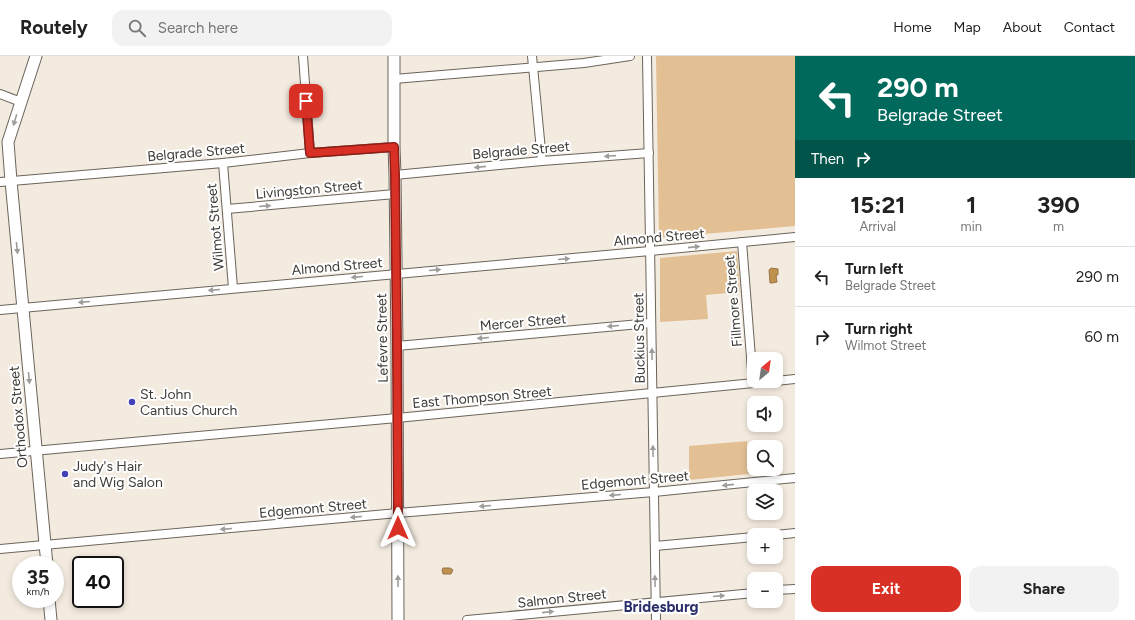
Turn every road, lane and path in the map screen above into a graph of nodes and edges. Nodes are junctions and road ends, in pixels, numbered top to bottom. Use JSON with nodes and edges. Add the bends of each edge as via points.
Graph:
{"nodes":[{"id":1,"x":36,"y":56,"type":"edge"},
{"id":2,"x":303,"y":56,"type":"edge"},
{"id":3,"x":394,"y":56,"type":"edge"},
{"id":4,"x":532,"y":56,"type":"edge"},
{"id":5,"x":630,"y":56,"type":"edge"},
{"id":6,"x":646,"y":56,"type":"edge"},
{"id":7,"x":533,"y":68,"type":"junction"},
{"id":8,"x":394,"y":79,"type":"junction"},
{"id":9,"x":0,"y":94,"type":"edge"},
{"id":10,"x":21,"y":102,"type":"junction"},
{"id":11,"x":394,"y":147,"type":"junction"},
{"id":12,"x":310,"y":153,"type":"junction"},
{"id":13,"x":649,"y":153,"type":"junction"},
{"id":14,"x":542,"y":161,"type":"junction"},
{"id":15,"x":223,"y":163,"type":"junction"},
{"id":16,"x":395,"y":175,"type":"junction"},
{"id":17,"x":5,"y":181,"type":"edge"},
{"id":18,"x":395,"y":194,"type":"junction"},
{"id":19,"x":227,"y":209,"type":"junction"},
{"id":20,"x":795,"y":237,"type":"edge"},
{"id":21,"x":742,"y":242,"type":"junction"},
{"id":22,"x":650,"y":251,"type":"junction"},
{"id":23,"x":396,"y":274,"type":"junction"},
{"id":24,"x":233,"y":288,"type":"junction"},
{"id":25,"x":23,"y":308,"type":"junction"},
{"id":26,"x":0,"y":310,"type":"edge"},
{"id":27,"x":651,"y":323,"type":"junction"},
{"id":28,"x":397,"y":346,"type":"junction"},
{"id":29,"x":751,"y":352,"type":"edge"},
{"id":30,"x":795,"y":379,"type":"edge"},
{"id":31,"x":783,"y":380,"type":"edge"},
{"id":32,"x":747,"y":384,"type":"edge"},
{"id":33,"x":652,"y":393,"type":"junction"},
{"id":34,"x":397,"y":418,"type":"junction"},
{"id":35,"x":36,"y":450,"type":"junction"},
{"id":36,"x":0,"y":454,"type":"edge"},
{"id":37,"x":795,"y":478,"type":"edge"},
{"id":38,"x":654,"y":492,"type":"junction"},
{"id":39,"x":398,"y":513,"type":"junction"},
{"id":40,"x":795,"y":533,"type":"edge"},
{"id":41,"x":783,"y":534,"type":"edge"},
{"id":42,"x":747,"y":538,"type":"edge"},
{"id":43,"x":46,"y":545,"type":"junction"},
{"id":44,"x":655,"y":546,"type":"junction"},
{"id":45,"x":0,"y":549,"type":"edge"},
{"id":46,"x":47,"y":556,"type":"edge"},
{"id":47,"x":795,"y":589,"type":"edge"},
{"id":48,"x":783,"y":590,"type":"edge"},
{"id":49,"x":747,"y":593,"type":"edge"},
{"id":50,"x":655,"y":602,"type":"junction"},
{"id":51,"x":50,"y":608,"type":"edge"},
{"id":52,"x":533,"y":617,"type":"edge"},
{"id":53,"x":51,"y":620,"type":"edge"},
{"id":54,"x":398,"y":620,"type":"edge"},
{"id":55,"x":467,"y":620,"type":"edge"},
{"id":56,"x":656,"y":620,"type":"edge"}],
"edges":[{"from":1,"to":10,"type":"street","name":"Orthodox Street"},
{"from":2,"to":12,"type":"street"},
{"from":3,"to":8,"type":"street","name":"Lefevre Street"},
{"from":4,"to":7,"type":"street"},
{"from":5,"to":7,"type":"street"},
{"from":6,"to":13,"type":"street","name":"Buckius Street"},
{"from":7,"to":8,"type":"street"},
{"from":7,"to":14,"type":"street"},
{"from":8,"to":11,"type":"street","name":"Lefevre Street"},
{"from":9,"to":10,"type":"street"},
{"from":10,"to":17,"type":"street","name":"Orthodox Street","one_way":true,"via":[[8,142]]},
{"from":11,"to":12,"type":"street","name":"Belgrade Street"},
{"from":11,"to":16,"type":"street","name":"Lefevre Street"},
{"from":12,"to":15,"type":"street","name":"Belgrade Street"},
{"from":13,"to":14,"type":"street","name":"Belgrade Street","one_way":true},
{"from":13,"to":22,"type":"street","name":"Buckius Street"},
{"from":14,"to":16,"type":"street","name":"Belgrade Street","one_way":true},
{"from":15,"to":17,"type":"street","name":"Belgrade Street"},
{"from":15,"to":19,"type":"street","name":"Wilmot Street"},
{"from":16,"to":18,"type":"street","name":"Lefevre Street"},
{"from":17,"to":25,"type":"street","name":"Orthodox Street","one_way":true},
{"from":19,"to":18,"type":"street","name":"Livingston Street","one_way":true},
{"from":18,"to":23,"type":"street","name":"Lefevre Street"},
{"from":19,"to":24,"type":"street","name":"Wilmot Street"},
{"from":20,"to":21,"type":"street","name":"Almond Street"},
{"from":22,"to":21,"type":"street","name":"Almond Street","one_way":true},
{"from":21,"to":29,"type":"street","name":"Fillmore Street"},
{"from":23,"to":22,"type":"street","name":"Almond Street","one_way":true},
{"from":22,"to":27,"type":"street","name":"Buckius Street"},
{"from":23,"to":24,"type":"street","name":"Almond Street","one_way":true},
{"from":23,"to":28,"type":"street","name":"Lefevre Street"},
{"from":24,"to":25,"type":"street","name":"Almond Street","one_way":true},
{"from":25,"to":26,"type":"street","name":"Almond Street"},
{"from":25,"to":35,"type":"street","name":"Orthodox Street","one_way":true},
{"from":27,"to":28,"type":"street","name":"Mercer Street","one_way":true},
{"from":33,"to":27,"type":"street","name":"Buckius Street","one_way":true},
{"from":28,"to":34,"type":"street","name":"Lefevre Street"},
{"from":30,"to":31,"type":"street","name":"East Thompson Street"},
{"from":32,"to":33,"type":"street","name":"East Thompson Street"},
{"from":33,"to":34,"type":"street","name":"East Thompson Street"},
{"from":38,"to":33,"type":"street","name":"Buckius Street","one_way":true},
{"from":34,"to":35,"type":"street","name":"East Thompson Street"},
{"from":34,"to":39,"type":"street","name":"Lefevre Street"},
{"from":35,"to":36,"type":"street","name":"East Thompson Street"},
{"from":35,"to":43,"type":"street","name":"Orthodox Street"},
{"from":37,"to":38,"type":"street","name":"Edgemont Street","one_way":true},
{"from":38,"to":39,"type":"street","name":"Edgemont Street","one_way":true},
{"from":38,"to":44,"type":"street","name":"Buckius Street"},
{"from":39,"to":43,"type":"street","name":"Edgemont Street","one_way":true},
{"from":54,"to":39,"type":"street","name":"Lefevre Street","one_way":true},
{"from":40,"to":41,"type":"street"},
{"from":42,"to":44,"type":"street"},
{"from":43,"to":45,"type":"street","name":"Edgemont Street"},
{"from":43,"to":46,"type":"street","name":"Orthodox Street"},
{"from":50,"to":44,"type":"street","name":"Buckius Street","one_way":true},
{"from":47,"to":48,"type":"street"},
{"from":50,"to":49,"type":"street","name":"Salmon Street","one_way":true},
{"from":52,"to":50,"type":"street","name":"Salmon Street","one_way":true},
{"from":50,"to":56,"type":"street","name":"Buckius Street"},
{"from":51,"to":53,"type":"street"},
{"from":52,"to":55,"type":"street","name":"Salmon Street"}]}
